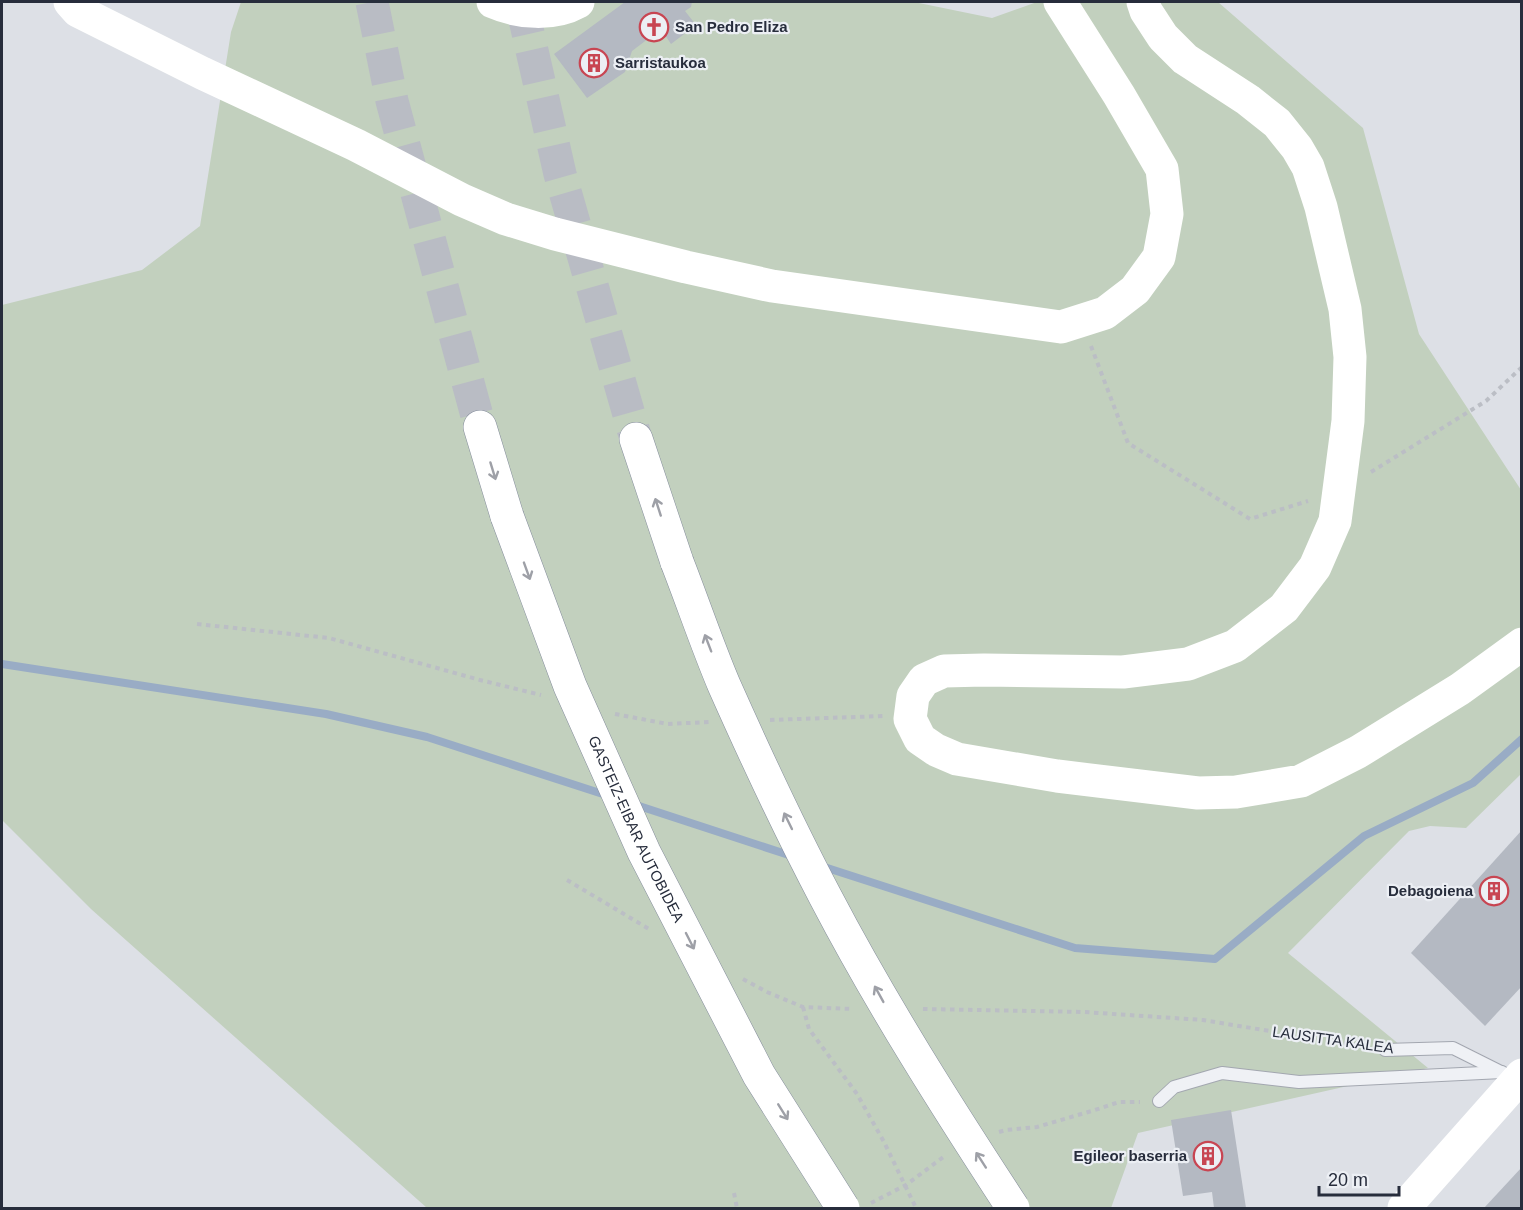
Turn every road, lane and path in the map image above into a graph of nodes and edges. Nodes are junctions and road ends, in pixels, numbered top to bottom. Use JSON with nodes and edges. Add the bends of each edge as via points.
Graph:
{"nodes":[{"id":1,"x":70,"y":2,"type":"edge"},
{"id":2,"x":493,"y":2,"type":"edge"},
{"id":3,"x":578,"y":2,"type":"edge"},
{"id":4,"x":1060,"y":2,"type":"edge"},
{"id":5,"x":1143,"y":2,"type":"edge"},
{"id":6,"x":1081,"y":321,"type":"junction"},
{"id":7,"x":1521,"y":367,"type":"edge"},
{"id":8,"x":480,"y":427,"type":"tunnel mouth"},
{"id":9,"x":636,"y":439,"type":"tunnel mouth"},
{"id":10,"x":1340,"y":491,"type":"junction"},
{"id":11,"x":1521,"y":644,"type":"edge"},
{"id":12,"x":567,"y":880,"type":"dead end"},
{"id":13,"x":649,"y":929,"type":"dead end"},
{"id":14,"x":742,"y":978,"type":"dead end"},
{"id":15,"x":803,"y":1006,"type":"junction"},
{"id":16,"x":916,"y":1009,"type":"dead end"},
{"id":17,"x":859,"y":1010,"type":"dead end"},
{"id":18,"x":1385,"y":1050,"type":"joint"},
{"id":19,"x":1519,"y":1078,"type":"edge"},
{"id":20,"x":1159,"y":1101,"type":"joint"},
{"id":21,"x":996,"y":1134,"type":"dead end"},
{"id":22,"x":949,"y":1153,"type":"dead end"},
{"id":23,"x":906,"y":1185,"type":"junction"},
{"id":24,"x":734,"y":1193,"type":"dead end"},
{"id":25,"x":736,"y":1209,"type":"edge"},
{"id":26,"x":843,"y":1209,"type":"edge"},
{"id":27,"x":861,"y":1209,"type":"edge"},
{"id":28,"x":916,"y":1209,"type":"edge"},
{"id":29,"x":1013,"y":1209,"type":"edge"},
{"id":30,"x":1404,"y":1209,"type":"edge"}],
"edges":[{"from":1,"to":6,"type":"main road","via":[[78,11],[202,73],[462,200],[516,222],[772,286],[1061,327]]},
{"from":2,"to":3,"type":"main road","via":[[539,12]]},
{"from":4,"to":6,"type":"main road","via":[[1162,169],[1167,214],[1159,257],[1135,290],[1105,313]]},
{"from":5,"to":10,"type":"main road","via":[[1163,37],[1185,59],[1277,123],[1308,167],[1345,309],[1350,357]]},
{"from":6,"to":10,"type":"path","via":[[1128,443],[1250,519]]},
{"from":7,"to":10,"type":"path","via":[[1486,401]]},
{"from":8,"to":26,"type":"main road","name":"GASTEIZ-EIBAR AUTOBIDEA","one_way":true,"bridge":true,"via":[[507,516],[570,686],[644,852],[759,1075]]},
{"from":29,"to":9,"type":"main road","one_way":true,"bridge":true,"via":[[886,1007],[775,796],[724,684]]},
{"from":10,"to":11,"type":"main road","via":[[1335,521],[1315,567],[1284,608],[1235,646],[1188,663],[1123,672],[944,671],[924,680],[913,696],[910,719],[920,739],[957,759],[1057,776],[1198,793],[1236,792],[1301,781],[1358,752],[1460,689]]},
{"from":12,"to":13,"type":"path"},
{"from":14,"to":15,"type":"path"},
{"from":15,"to":17,"type":"path"},
{"from":15,"to":23,"type":"path","via":[[809,1029],[857,1094]]},
{"from":16,"to":18,"type":"path","name":"LAUSITTA KALEA","via":[[1084,1012],[1203,1020]]},
{"from":18,"to":20,"type":"lane","name":"LAUSITTA KALEA","via":[[1453,1048],[1503,1072],[1299,1082],[1222,1073],[1174,1087]]},
{"from":19,"to":30,"type":"main road"},
{"from":20,"to":21,"type":"path","via":[[1119,1102],[1037,1127]]},
{"from":22,"to":23,"type":"path"},
{"from":23,"to":27,"type":"path"},
{"from":23,"to":28,"type":"path"},
{"from":24,"to":25,"type":"path"}]}
